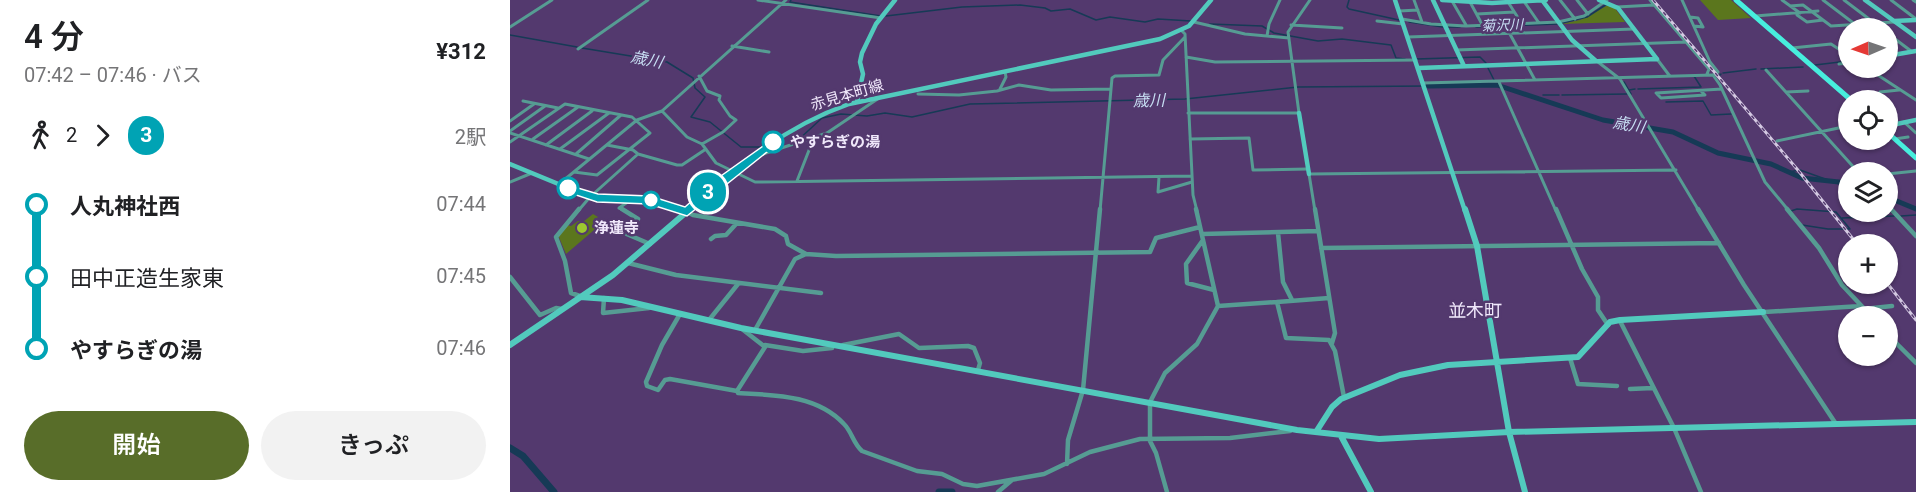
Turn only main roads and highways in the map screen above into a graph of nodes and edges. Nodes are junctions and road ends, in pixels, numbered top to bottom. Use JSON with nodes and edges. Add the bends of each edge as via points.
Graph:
{"nodes":[{"id":1,"x":1736,"y":0,"type":"edge"},
{"id":2,"x":1839,"y":90,"type":"edge"},
{"id":3,"x":1898,"y":142,"type":"edge"},
{"id":4,"x":1916,"y":158,"type":"edge"}],
"edges":[{"from":1,"to":2,"type":"main road"},
{"from":3,"to":4,"type":"main road"}]}
